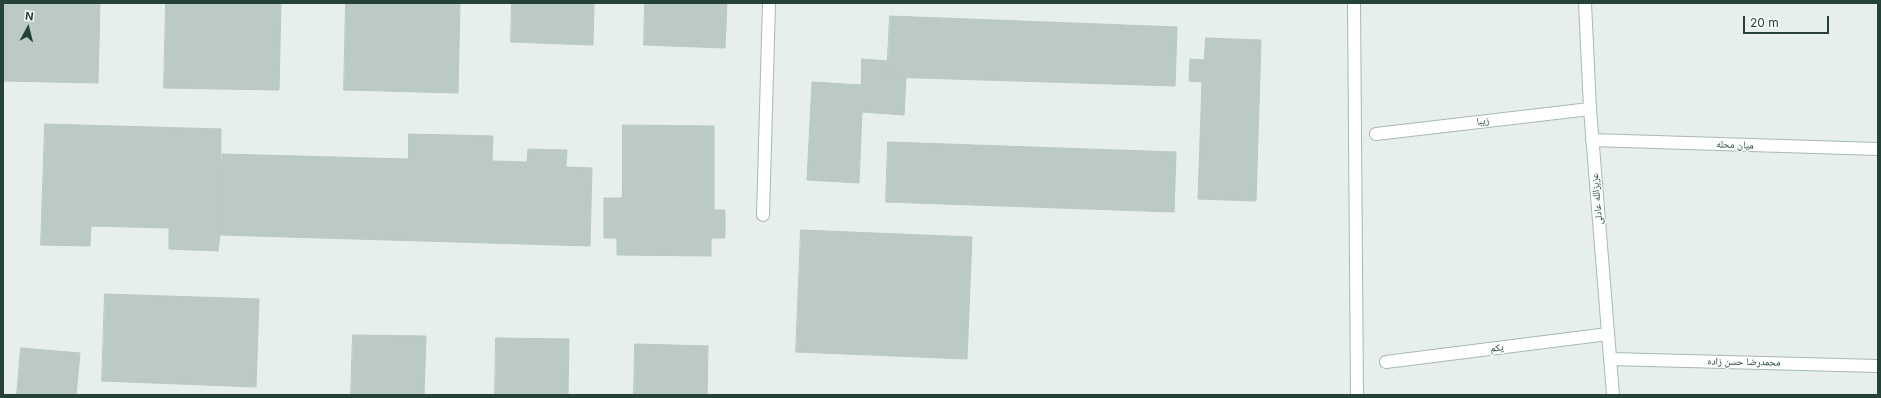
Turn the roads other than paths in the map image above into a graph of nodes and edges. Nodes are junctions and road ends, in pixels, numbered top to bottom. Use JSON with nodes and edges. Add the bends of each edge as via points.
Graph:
{"nodes":[{"id":1,"x":769,"y":3,"type":"edge"},
{"id":2,"x":1354,"y":3,"type":"edge"},
{"id":3,"x":1586,"y":3,"type":"edge"},
{"id":4,"x":1590,"y":109,"type":"junction"},
{"id":5,"x":1376,"y":134,"type":"dead end"},
{"id":6,"x":1592,"y":140,"type":"junction"},
{"id":7,"x":1878,"y":149,"type":"edge"},
{"id":8,"x":763,"y":215,"type":"dead end"},
{"id":9,"x":1608,"y":334,"type":"junction"},
{"id":10,"x":1610,"y":359,"type":"junction"},
{"id":11,"x":1386,"y":362,"type":"dead end"},
{"id":12,"x":1878,"y":366,"type":"edge"},
{"id":13,"x":1356,"y":395,"type":"edge"},
{"id":14,"x":1613,"y":395,"type":"edge"}],
"edges":[{"from":1,"to":8,"type":"street"},
{"from":2,"to":13,"type":"street"},
{"from":3,"to":4,"type":"street","name":"عزیزالله عادلی"},
{"from":4,"to":5,"type":"street","name":"زیبا"},
{"from":4,"to":6,"type":"street","name":"عزیزالله عادلی"},
{"from":6,"to":7,"type":"street","name":"میان محله"},
{"from":6,"to":9,"type":"street","name":"عزیزالله عادلی"},
{"from":9,"to":10,"type":"street","name":"عزیزالله عادلی"},
{"from":9,"to":11,"type":"street","name":"یکم"},
{"from":10,"to":12,"type":"street","name":"محمدرضا حسن زاده"},
{"from":10,"to":14,"type":"street","name":"عزیزالله عادلی"}]}
